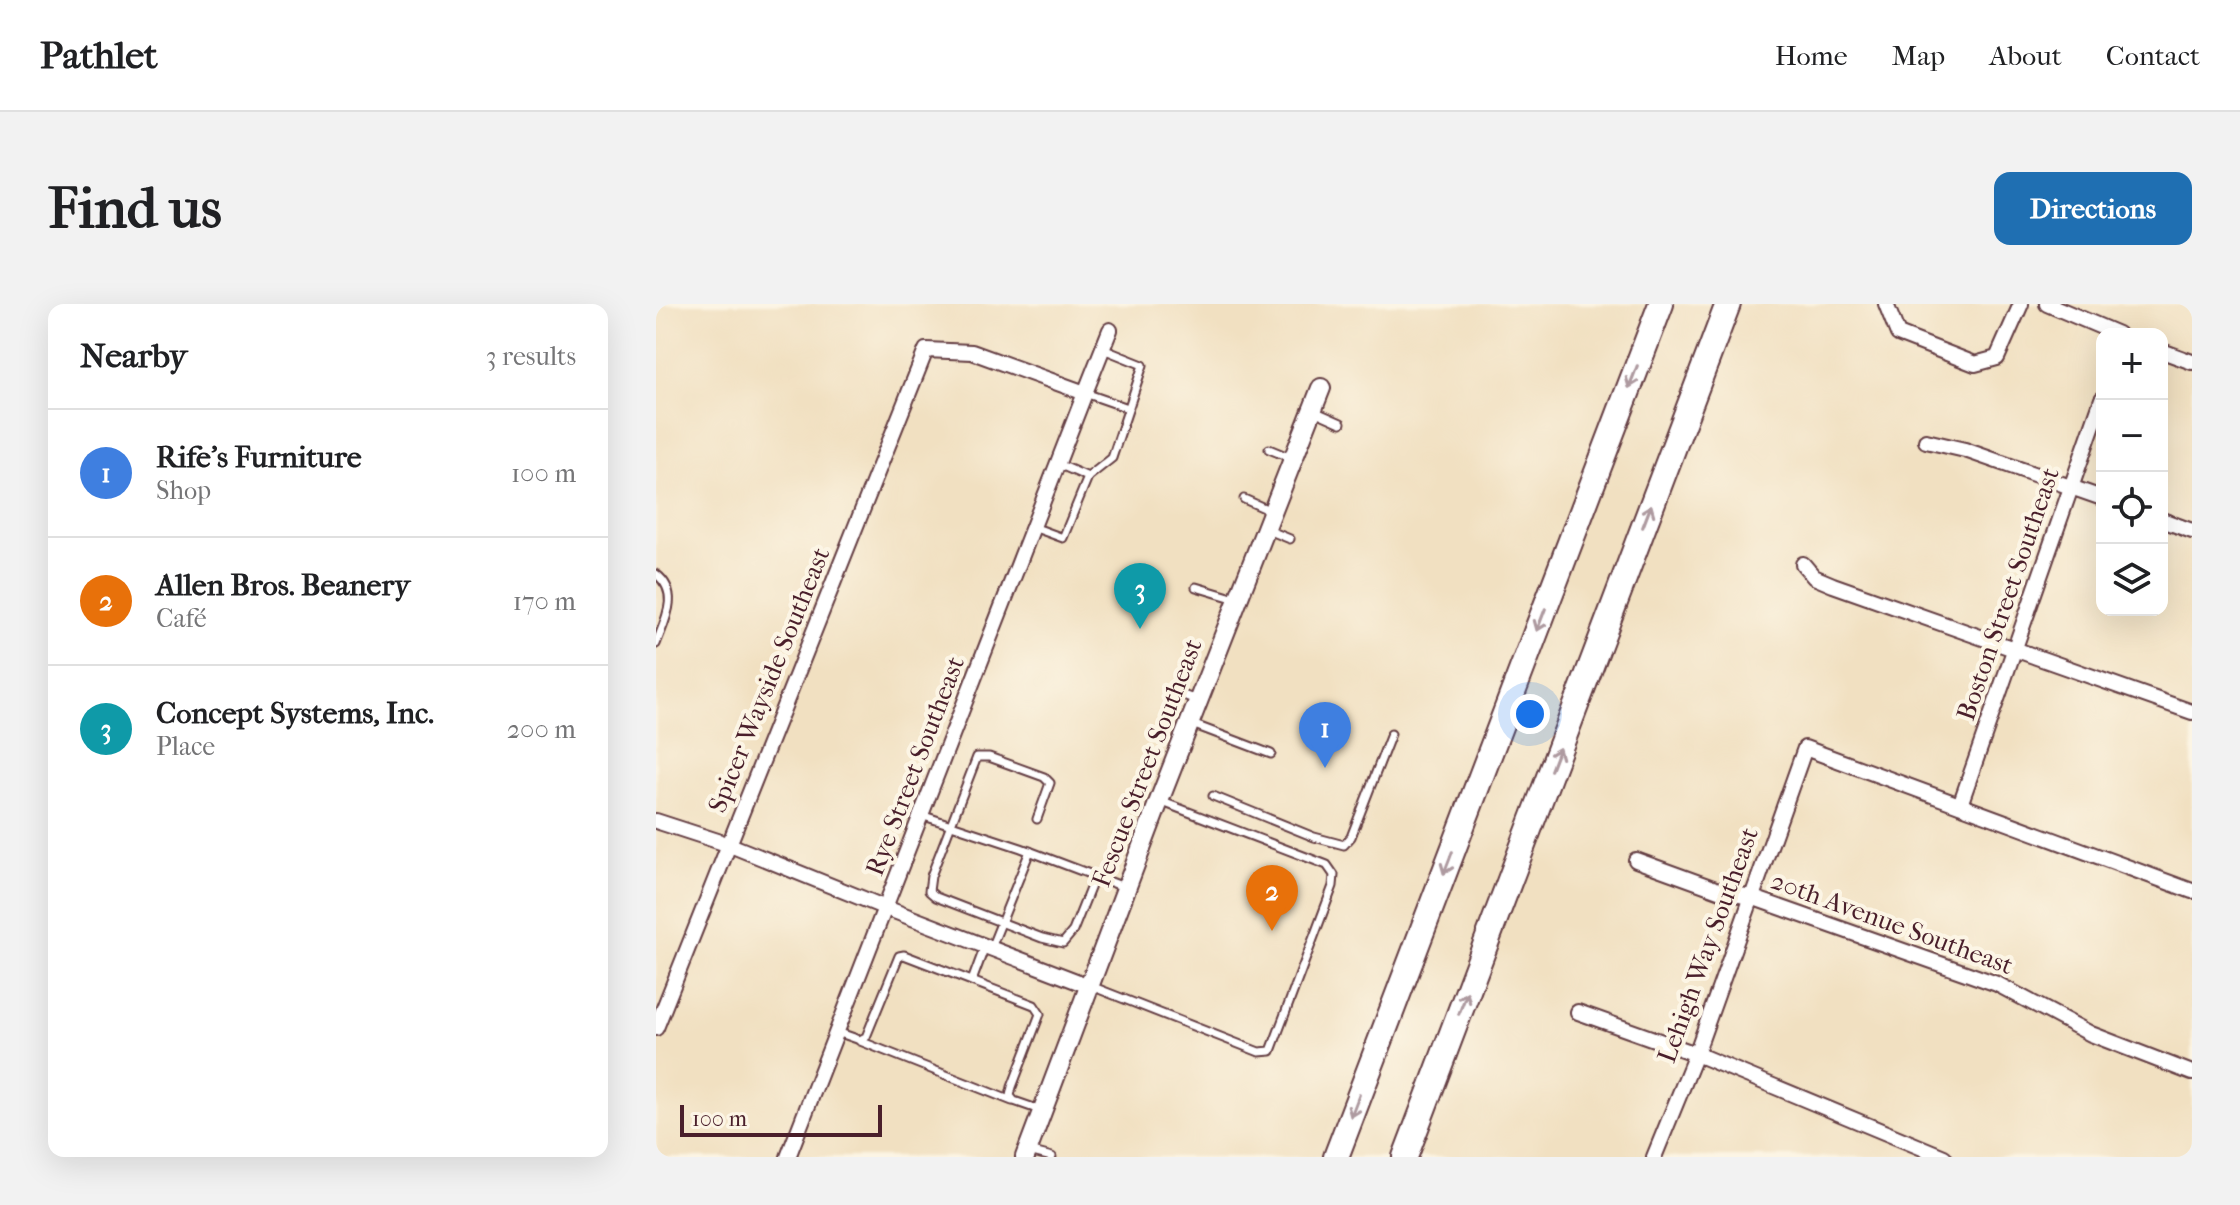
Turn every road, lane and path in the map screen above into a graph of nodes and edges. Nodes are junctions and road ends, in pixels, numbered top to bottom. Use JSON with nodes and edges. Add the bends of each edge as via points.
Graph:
{"nodes":[{"id":1,"x":1661,"y":304,"type":"edge"},
{"id":2,"x":1728,"y":304,"type":"edge"},
{"id":3,"x":1886,"y":304,"type":"edge"},
{"id":4,"x":2021,"y":304,"type":"edge"},
{"id":5,"x":2047,"y":304,"type":"edge"},
{"id":6,"x":2104,"y":328,"type":"edge"},
{"id":7,"x":1110,"y":330,"type":"dead end"},
{"id":8,"x":1103,"y":349,"type":"junction"},
{"id":9,"x":2168,"y":353,"type":"edge"},
{"id":10,"x":2192,"y":362,"type":"edge"},
{"id":11,"x":1321,"y":388,"type":"dead end"},
{"id":12,"x":1085,"y":393,"type":"junction"},
{"id":13,"x":2102,"y":400,"type":"edge"},
{"id":14,"x":1128,"y":408,"type":"junction"},
{"id":15,"x":1312,"y":410,"type":"junction"},
{"id":16,"x":1341,"y":423,"type":"dead end"},
{"id":17,"x":1926,"y":441,"type":"dead end"},
{"id":18,"x":1269,"y":449,"type":"dead end"},
{"id":19,"x":1293,"y":459,"type":"junction"},
{"id":20,"x":1058,"y":464,"type":"junction"},
{"id":21,"x":1088,"y":477,"type":"junction"},
{"id":22,"x":2071,"y":487,"type":"junction"},
{"id":23,"x":2096,"y":496,"type":"edge"},
{"id":24,"x":1244,"y":499,"type":"dead end"},
{"id":25,"x":1273,"y":512,"type":"junction"},
{"id":26,"x":2168,"y":522,"type":"edge"},
{"id":27,"x":1033,"y":527,"type":"junction"},
{"id":28,"x":1266,"y":530,"type":"junction"},
{"id":29,"x":2192,"y":531,"type":"edge"},
{"id":30,"x":1290,"y":539,"type":"dead end"},
{"id":31,"x":1803,"y":564,"type":"dead end"},
{"id":32,"x":656,"y":574,"type":"edge"},
{"id":33,"x":1196,"y":587,"type":"dead end"},
{"id":34,"x":1238,"y":600,"type":"junction"},
{"id":35,"x":656,"y":644,"type":"edge"},
{"id":36,"x":2014,"y":649,"type":"junction"},
{"id":37,"x":1173,"y":691,"type":"dead end"},
{"id":38,"x":1198,"y":701,"type":"junction"},
{"id":39,"x":2192,"y":712,"type":"edge"},
{"id":40,"x":1190,"y":723,"type":"junction"},
{"id":41,"x":1391,"y":734,"type":"dead end"},
{"id":42,"x":1271,"y":754,"type":"dead end"},
{"id":43,"x":1213,"y":796,"type":"dead end"},
{"id":44,"x":1159,"y":801,"type":"junction"},
{"id":45,"x":1960,"y":805,"type":"junction"},
{"id":46,"x":921,"y":815,"type":"junction"},
{"id":47,"x":1037,"y":819,"type":"dead end"},
{"id":48,"x":656,"y":821,"type":"edge"},
{"id":49,"x":950,"y":824,"type":"junction"},
{"id":50,"x":730,"y":845,"type":"junction"},
{"id":51,"x":1030,"y":851,"type":"junction"},
{"id":52,"x":1636,"y":860,"type":"dead end"},
{"id":53,"x":1095,"y":876,"type":"junction"},
{"id":54,"x":1126,"y":888,"type":"junction"},
{"id":55,"x":2192,"y":891,"type":"edge"},
{"id":56,"x":1751,"y":897,"type":"junction"},
{"id":57,"x":886,"y":908,"type":"junction"},
{"id":58,"x":1002,"y":922,"type":"junction"},
{"id":59,"x":988,"y":947,"type":"junction"},
{"id":60,"x":972,"y":981,"type":"junction"},
{"id":61,"x":1089,"y":986,"type":"junction"},
{"id":62,"x":1578,"y":1012,"type":"dead end"},
{"id":63,"x":656,"y":1028,"type":"edge"},
{"id":64,"x":837,"y":1032,"type":"junction"},
{"id":65,"x":860,"y":1040,"type":"junction"},
{"id":66,"x":1696,"y":1054,"type":"junction"},
{"id":67,"x":2192,"y":1073,"type":"edge"},
{"id":68,"x":1014,"y":1101,"type":"junction"},
{"id":69,"x":1042,"y":1111,"type":"junction"},
{"id":70,"x":1026,"y":1154,"type":"edge"},
{"id":71,"x":788,"y":1157,"type":"edge"},
{"id":72,"x":1052,"y":1157,"type":"edge"},
{"id":73,"x":1336,"y":1157,"type":"edge"},
{"id":74,"x":1405,"y":1157,"type":"edge"},
{"id":75,"x":1654,"y":1157,"type":"edge"},
{"id":76,"x":1944,"y":1157,"type":"edge"}],
"edges":[{"from":1,"to":73,"type":"highway","one_way":true},
{"from":74,"to":2,"type":"highway","one_way":true},
{"from":3,"to":4,"type":"street","via":[[1898,334],[1975,364],[1997,358]]},
{"from":5,"to":6,"type":"street"},
{"from":7,"to":8,"type":"street","name":"Rye Street Southeast"},
{"from":8,"to":12,"type":"street","name":"Rye Street Southeast"},
{"from":8,"to":14,"type":"lane","via":[[1143,365]]},
{"from":9,"to":10,"type":"street"},
{"from":11,"to":15,"type":"street","name":"Fescue Street Southeast"},
{"from":12,"to":14,"type":"lane"},
{"from":12,"to":20,"type":"street","name":"Rye Street Southeast"},
{"from":12,"to":50,"type":"street","name":"Spicer Wayside Southeast","via":[[972,352],[926,350]]},
{"from":13,"to":22,"type":"street","name":"Boston Street Southeast"},
{"from":14,"to":21,"type":"lane","via":[[1112,458]]},
{"from":15,"to":16,"type":"lane"},
{"from":15,"to":19,"type":"street","name":"Fescue Street Southeast"},
{"from":17,"to":22,"type":"street"},
{"from":18,"to":19,"type":"lane"},
{"from":19,"to":25,"type":"street","name":"Fescue Street Southeast"},
{"from":20,"to":21,"type":"lane"},
{"from":20,"to":27,"type":"street","name":"Rye Street Southeast"},
{"from":21,"to":27,"type":"lane","via":[[1063,538]]},
{"from":22,"to":23,"type":"street"},
{"from":22,"to":36,"type":"street","name":"Boston Street Southeast"},
{"from":24,"to":25,"type":"lane"},
{"from":25,"to":28,"type":"street","name":"Fescue Street Southeast"},
{"from":26,"to":29,"type":"street"},
{"from":27,"to":46,"type":"street","name":"Rye Street Southeast"},
{"from":28,"to":30,"type":"lane"},
{"from":28,"to":34,"type":"street","name":"Fescue Street Southeast"},
{"from":31,"to":36,"type":"street","via":[[1814,577],[1833,585]]},
{"from":32,"to":35,"type":"lane","via":[[664,580],[670,607]]},
{"from":33,"to":34,"type":"lane"},
{"from":34,"to":38,"type":"street","name":"Fescue Street Southeast"},
{"from":36,"to":39,"type":"street"},
{"from":36,"to":45,"type":"street","name":"Boston Street Southeast"},
{"from":37,"to":38,"type":"lane"},
{"from":38,"to":40,"type":"street","name":"Fescue Street Southeast"},
{"from":40,"to":42,"type":"lane"},
{"from":40,"to":44,"type":"street","name":"Fescue Street Southeast"},
{"from":41,"to":43,"type":"lane","via":[[1344,845]]},
{"from":44,"to":54,"type":"street","name":"Fescue Street Southeast"},
{"from":44,"to":61,"type":"lane","via":[[1332,870],[1333,886],[1279,1032],[1271,1051],[1259,1052]]},
{"from":45,"to":55,"type":"street"},
{"from":45,"to":56,"type":"street","name":"Lehigh Way Southeast","via":[[1805,748]]},
{"from":46,"to":49,"type":"lane"},
{"from":46,"to":57,"type":"street","name":"Rye Street Southeast"},
{"from":47,"to":49,"type":"lane","via":[[1050,783],[989,757],[977,757]]},
{"from":48,"to":50,"type":"street"},
{"from":49,"to":51,"type":"lane"},
{"from":49,"to":58,"type":"lane","via":[[929,891]]},
{"from":50,"to":57,"type":"street"},
{"from":50,"to":63,"type":"street","name":"Spicer Wayside Southeast"},
{"from":51,"to":53,"type":"lane"},
{"from":51,"to":58,"type":"lane"},
{"from":52,"to":56,"type":"street","name":"20th Avenue Southeast"},
{"from":53,"to":54,"type":"lane"},
{"from":53,"to":58,"type":"lane","via":[[1063,943]]},
{"from":54,"to":61,"type":"street","name":"Fescue Street Southeast"},
{"from":56,"to":66,"type":"street","name":"Lehigh Way Southeast"},
{"from":56,"to":67,"type":"street","name":"20th Avenue Southeast","via":[[1997,984],[2091,1034]]},
{"from":57,"to":59,"type":"street"},
{"from":57,"to":64,"type":"street","name":"Rye Street Southeast"},
{"from":58,"to":59,"type":"lane"},
{"from":59,"to":60,"type":"lane"},
{"from":59,"to":61,"type":"street"},
{"from":60,"to":65,"type":"lane","via":[[899,956],[866,1037]]},
{"from":60,"to":68,"type":"lane","via":[[1034,1005],[1040,1014],[1012,1087]]},
{"from":61,"to":69,"type":"street","name":"Fescue Street Southeast"},
{"from":62,"to":66,"type":"street"},
{"from":64,"to":65,"type":"lane"},
{"from":64,"to":71,"type":"street","name":"Rye Street Southeast"},
{"from":65,"to":68,"type":"lane"},
{"from":66,"to":75,"type":"street","name":"Lehigh Way Southeast"},
{"from":66,"to":76,"type":"street"},
{"from":68,"to":69,"type":"lane"},
{"from":69,"to":70,"type":"street","name":"Fescue Street Southeast"},
{"from":70,"to":72,"type":"lane"}]}
